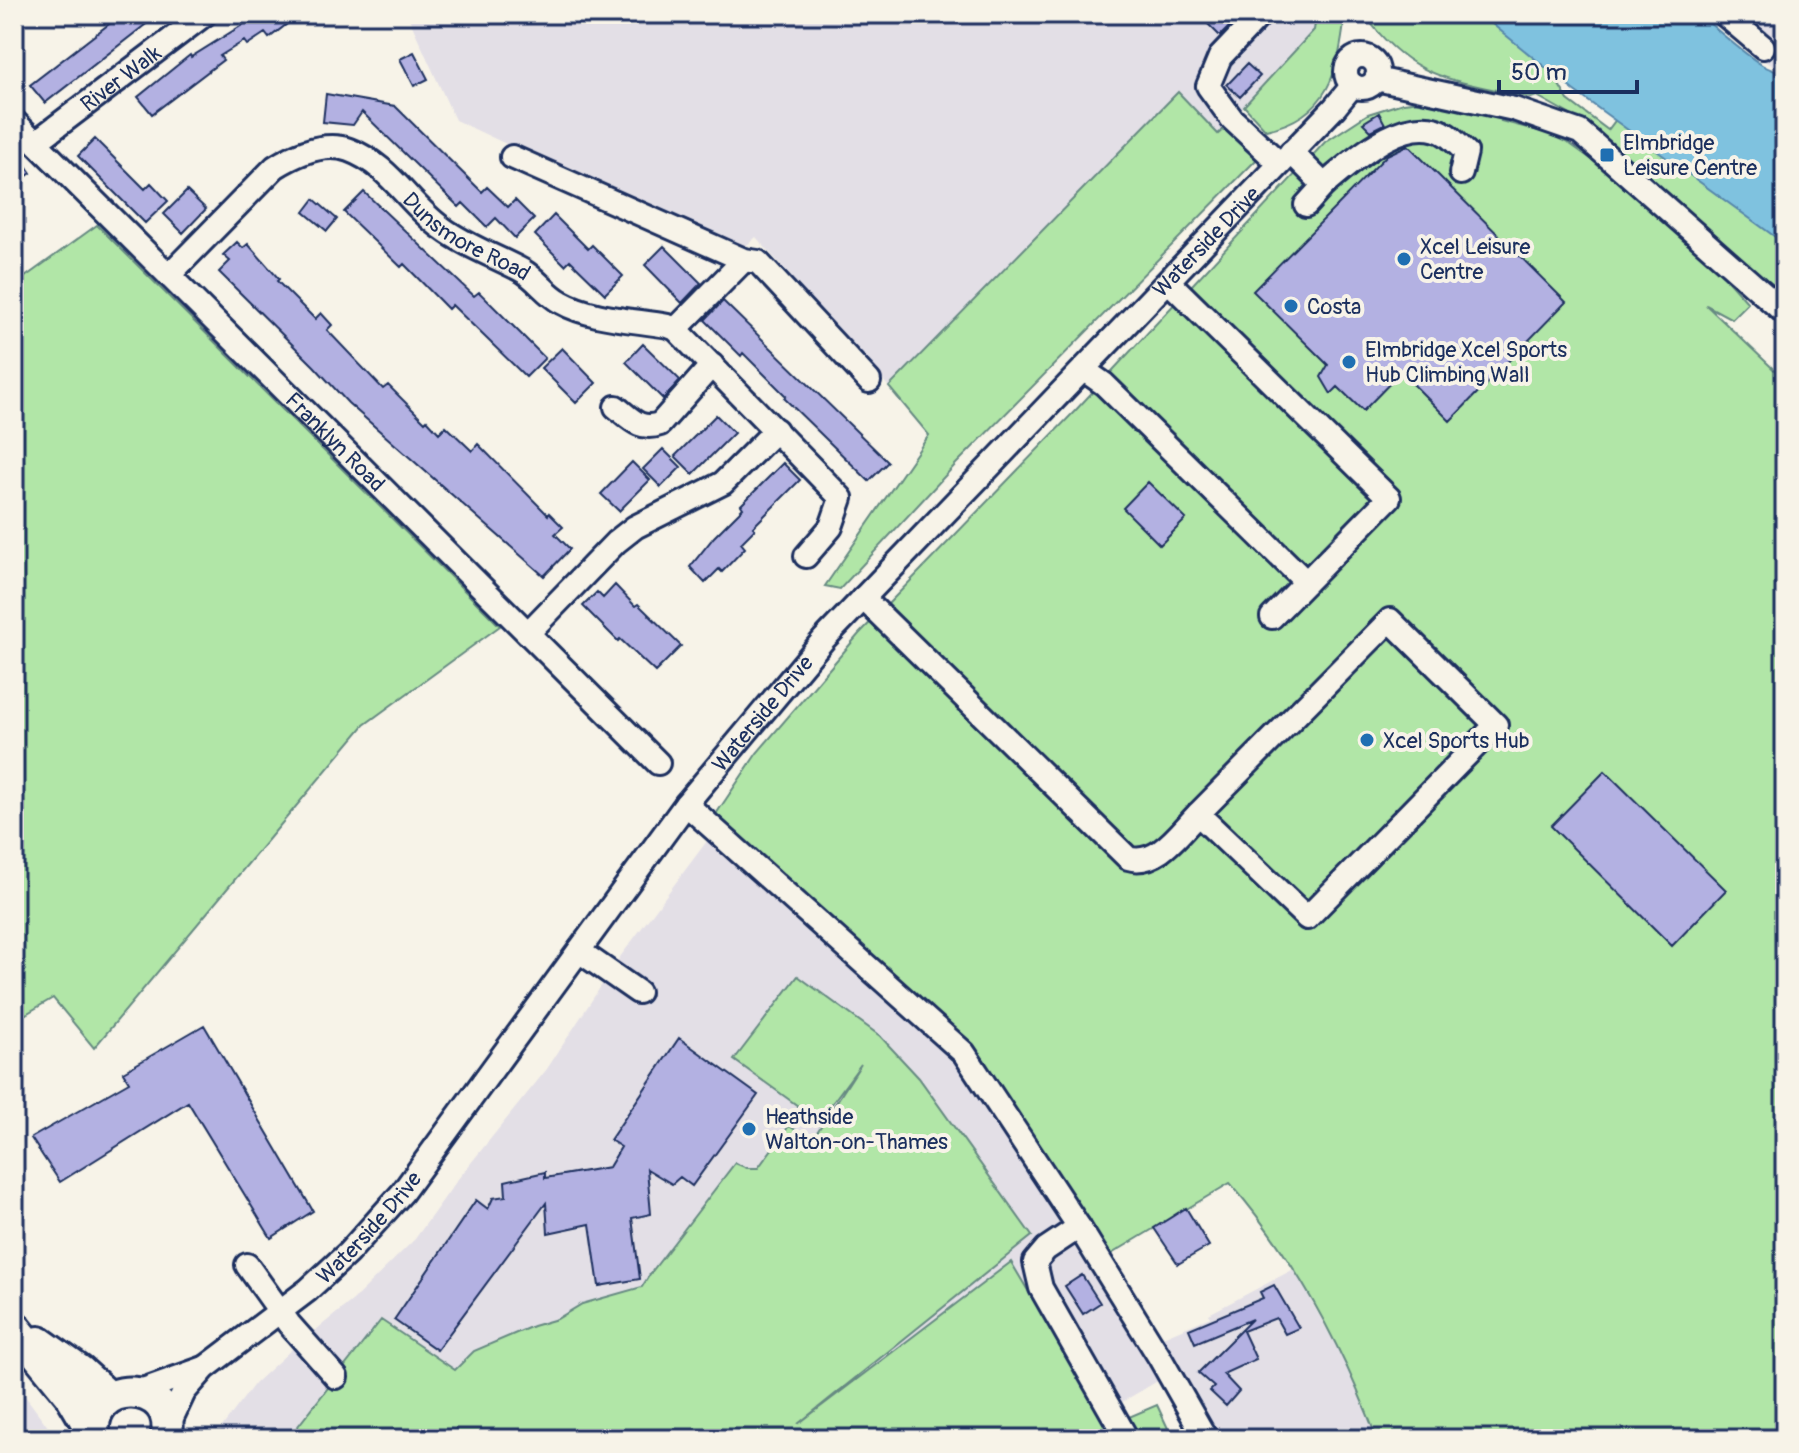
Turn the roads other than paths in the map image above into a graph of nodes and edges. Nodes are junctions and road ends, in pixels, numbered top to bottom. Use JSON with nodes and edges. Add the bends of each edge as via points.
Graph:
{"nodes":[{"id":1,"x":205,"y":14,"type":"edge"},
{"id":2,"x":1261,"y":14,"type":"edge"},
{"id":3,"x":1724,"y":14,"type":"edge"},
{"id":4,"x":1763,"y":47,"type":"dead end"},
{"id":5,"x":21,"y":130,"type":"edge"},
{"id":6,"x":512,"y":157,"type":"dead end"},
{"id":7,"x":1286,"y":158,"type":"junction"},
{"id":8,"x":1461,"y":173,"type":"dead end"},
{"id":9,"x":1324,"y":185,"type":"junction"},
{"id":10,"x":1306,"y":205,"type":"dead end"},
{"id":11,"x":744,"y":260,"type":"junction"},
{"id":12,"x":170,"y":274,"type":"junction"},
{"id":13,"x":1169,"y":282,"type":"junction"},
{"id":14,"x":1785,"y":313,"type":"edge"},
{"id":15,"x":676,"y":329,"type":"junction"},
{"id":16,"x":712,"y":365,"type":"junction"},
{"id":17,"x":1084,"y":370,"type":"junction"},
{"id":18,"x":869,"y":381,"type":"dead end"},
{"id":19,"x":616,"y":407,"type":"dead end"},
{"id":20,"x":776,"y":430,"type":"junction"},
{"id":21,"x":806,"y":556,"type":"dead end"},
{"id":22,"x":1306,"y":582,"type":"junction"},
{"id":23,"x":863,"y":598,"type":"junction"},
{"id":24,"x":1272,"y":617,"type":"dead end"},
{"id":25,"x":528,"y":633,"type":"junction"},
{"id":26,"x":658,"y":763,"type":"dead end"},
{"id":27,"x":686,"y":804,"type":"junction"},
{"id":28,"x":1198,"y":814,"type":"junction"},
{"id":29,"x":579,"y":951,"type":"junction"},
{"id":30,"x":638,"y":992,"type":"dead end"},
{"id":31,"x":1079,"y":1227,"type":"junction"},
{"id":32,"x":247,"y":1265,"type":"dead end"},
{"id":33,"x":281,"y":1311,"type":"junction"},
{"id":34,"x":14,"y":1326,"type":"edge"},
{"id":35,"x":205,"y":1368,"type":"junction"},
{"id":36,"x":336,"y":1377,"type":"dead end"},
{"id":37,"x":124,"y":1395,"type":"junction"},
{"id":38,"x":167,"y":1432,"type":"edge"},
{"id":39,"x":95,"y":1437,"type":"edge"},
{"id":40,"x":1127,"y":1439,"type":"edge"},
{"id":41,"x":1206,"y":1439,"type":"edge"}],
"edges":[{"from":1,"to":5,"type":"street","name":"River Walk"},
{"from":2,"to":7,"type":"street","via":[[1220,57],[1208,86],[1232,119]]},
{"from":3,"to":4,"type":"street"},
{"from":5,"to":12,"type":"street","name":"Franklyn Road"},
{"from":6,"to":11,"type":"street"},
{"from":7,"to":9,"type":"street"},
{"from":7,"to":13,"type":"street","name":"Waterside Drive"},
{"from":7,"to":14,"type":"street","name":"Waterside Drive","via":[[1353,85],[1369,87],[1376,79],[1514,109],[1580,132]]},
{"from":8,"to":9,"type":"street","via":[[1466,152],[1447,135],[1413,127],[1359,157]]},
{"from":9,"to":10,"type":"street"},
{"from":11,"to":15,"type":"street"},
{"from":11,"to":18,"type":"street","via":[[758,262]]},
{"from":12,"to":15,"type":"street","name":"Dunsmore Road","via":[[275,167],[296,154],[346,149],[387,172],[443,229],[527,273],[561,301]]},
{"from":12,"to":25,"type":"street","name":"Franklyn Road"},
{"from":13,"to":17,"type":"street","name":"Waterside Drive"},
{"from":13,"to":22,"type":"street","via":[[1389,498]]},
{"from":15,"to":16,"type":"street"},
{"from":16,"to":19,"type":"street","via":[[660,424],[638,426]]},
{"from":16,"to":20,"type":"street"},
{"from":17,"to":22,"type":"street"},
{"from":17,"to":23,"type":"street","name":"Waterside Drive"},
{"from":20,"to":21,"type":"street","via":[[841,498],[831,527]]},
{"from":20,"to":25,"type":"street","via":[[723,483],[616,542]]},
{"from":22,"to":24,"type":"street"},
{"from":23,"to":27,"type":"street","name":"Waterside Drive"},
{"from":23,"to":28,"type":"street","via":[[1128,858],[1150,859]]},
{"from":25,"to":26,"type":"street","name":"Franklyn Road"},
{"from":27,"to":29,"type":"street","name":"Waterside Drive"},
{"from":27,"to":31,"type":"street","via":[[964,1053]]},
{"from":28,"to":28,"type":"street","via":[[1390,620],[1496,725],[1307,918]]},
{"from":29,"to":30,"type":"street"},
{"from":29,"to":33,"type":"street","name":"Waterside Drive","via":[[402,1193],[348,1253]]},
{"from":31,"to":40,"type":"street","via":[[1035,1262],[1041,1288]]},
{"from":31,"to":41,"type":"street"},
{"from":32,"to":33,"type":"street"},
{"from":33,"to":35,"type":"street","name":"Waterside Drive"},
{"from":33,"to":36,"type":"street"},
{"from":34,"to":37,"type":"main road"},
{"from":34,"to":39,"type":"main road","via":[[71,1396]]},
{"from":35,"to":37,"type":"street","name":"Waterside Drive"},
{"from":35,"to":38,"type":"street","name":"Waterside Drive","via":[[184,1392]]},
{"from":37,"to":38,"type":"main road","via":[[156,1401]]},
{"from":37,"to":39,"type":"main road","via":[[100,1408]]}]}
